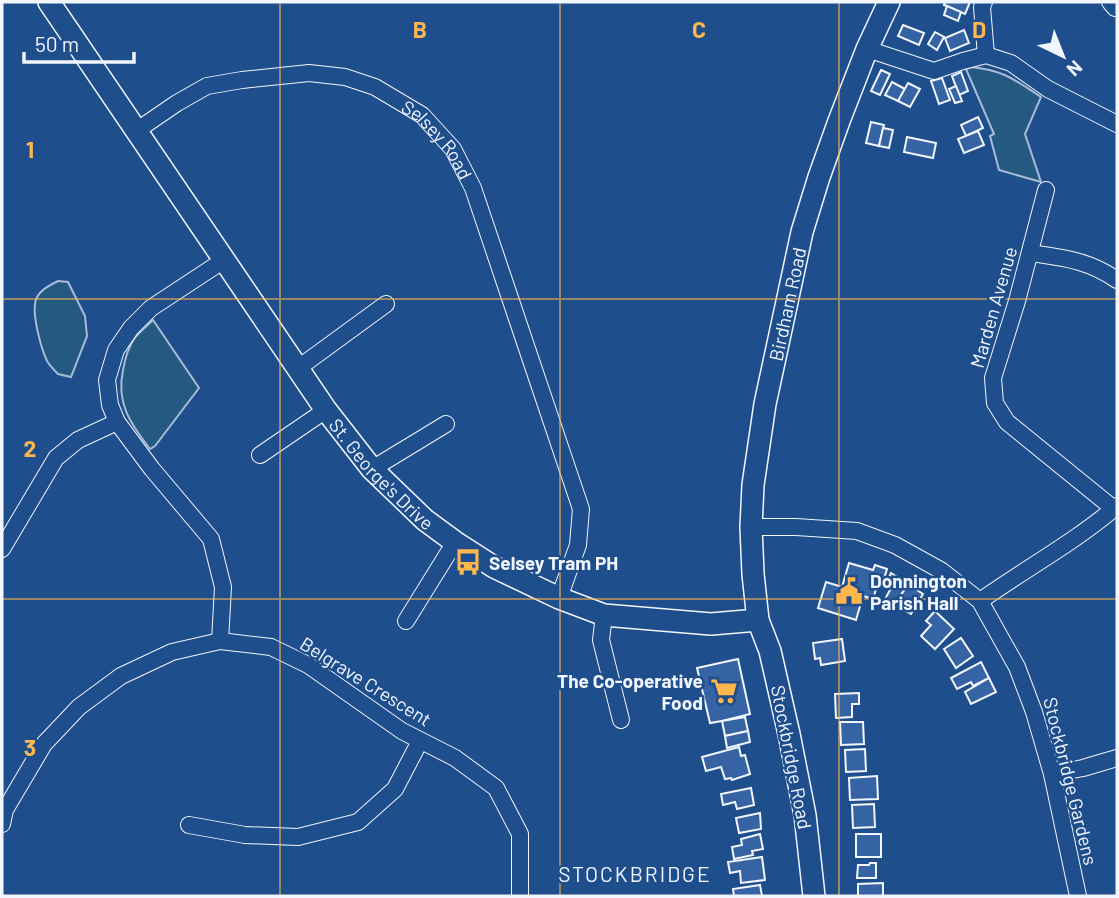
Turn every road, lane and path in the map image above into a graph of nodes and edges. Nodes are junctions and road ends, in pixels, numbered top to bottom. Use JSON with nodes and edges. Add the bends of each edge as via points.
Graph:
{"nodes":[{"id":1,"x":49,"y":2,"type":"edge"},
{"id":2,"x":889,"y":2,"type":"edge"},
{"id":3,"x":984,"y":2,"type":"edge"},
{"id":4,"x":867,"y":49,"type":"junction"},
{"id":5,"x":986,"y":55,"type":"junction"},
{"id":6,"x":1117,"y":124,"type":"edge"},
{"id":7,"x":136,"y":131,"type":"junction"},
{"id":8,"x":1046,"y":190,"type":"dead end"},
{"id":9,"x":1030,"y":253,"type":"junction"},
{"id":10,"x":224,"y":260,"type":"junction"},
{"id":11,"x":1117,"y":280,"type":"edge"},
{"id":12,"x":386,"y":303,"type":"dead end"},
{"id":13,"x":297,"y":369,"type":"junction"},
{"id":14,"x":326,"y":410,"type":"junction"},
{"id":15,"x":117,"y":422,"type":"junction"},
{"id":16,"x":446,"y":424,"type":"dead end"},
{"id":17,"x":260,"y":455,"type":"dead end"},
{"id":18,"x":372,"y":469,"type":"junction"},
{"id":19,"x":1115,"y":507,"type":"edge"},
{"id":20,"x":751,"y":527,"type":"junction"},
{"id":21,"x":6,"y":531,"type":"edge"},
{"id":22,"x":455,"y":542,"type":"junction"},
{"id":23,"x":2,"y":550,"type":"edge"},
{"id":24,"x":559,"y":598,"type":"junction"},
{"id":25,"x":980,"y":601,"type":"junction"},
{"id":26,"x":604,"y":615,"type":"junction"},
{"id":27,"x":758,"y":620,"type":"junction"},
{"id":28,"x":407,"y":621,"type":"dead end"},
{"id":29,"x":220,"y":640,"type":"junction"},
{"id":30,"x":621,"y":720,"type":"dead end"},
{"id":31,"x":421,"y":741,"type":"junction"},
{"id":32,"x":1117,"y":758,"type":"edge"},
{"id":33,"x":1052,"y":774,"type":"junction"},
{"id":34,"x":2,"y":824,"type":"edge"},
{"id":35,"x":189,"y":825,"type":"dead end"},
{"id":36,"x":520,"y":896,"type":"edge"},
{"id":37,"x":814,"y":896,"type":"edge"},
{"id":38,"x":1078,"y":896,"type":"edge"}],
"edges":[{"from":1,"to":7,"type":"main road"},
{"from":2,"to":4,"type":"main road","name":"Birdham Road"},
{"from":3,"to":5,"type":"street"},
{"from":4,"to":5,"type":"street","via":[[934,71]]},
{"from":4,"to":20,"type":"main road","name":"Birdham Road","via":[[802,232],[765,404]]},
{"from":5,"to":6,"type":"street","via":[[1011,63],[1048,89]]},
{"from":7,"to":10,"type":"main road","name":"St. George's Drive"},
{"from":7,"to":24,"type":"street","name":"Selsey Road","via":[[207,86],[309,73],[345,77],[375,87],[422,115],[445,140],[472,188],[581,509],[578,545]]},
{"from":8,"to":9,"type":"street","name":"Marden Avenue"},
{"from":9,"to":11,"type":"street","via":[[1079,260]]},
{"from":9,"to":19,"type":"street","name":"Marden Avenue","via":[[993,378],[995,403],[1007,422]]},
{"from":10,"to":13,"type":"main road","name":"St. George's Drive"},
{"from":10,"to":15,"type":"street","via":[[150,308],[116,350],[107,380]]},
{"from":12,"to":13,"type":"street"},
{"from":13,"to":14,"type":"main road","name":"St. George's Drive"},
{"from":14,"to":17,"type":"street"},
{"from":14,"to":18,"type":"main road","name":"St. George's Drive"},
{"from":15,"to":21,"type":"street","via":[[78,440],[56,458]]},
{"from":15,"to":29,"type":"street","via":[[211,539],[223,587]]},
{"from":16,"to":18,"type":"street"},
{"from":18,"to":22,"type":"main road","name":"St. George's Drive"},
{"from":19,"to":25,"type":"street"},
{"from":20,"to":25,"type":"street","name":"Stockbridge Gardens","via":[[858,531],[942,571]]},
{"from":20,"to":27,"type":"main road","name":"Birdham Road"},
{"from":21,"to":23,"type":"street"},
{"from":22,"to":24,"type":"main road","name":"St. George's Drive","via":[[494,567]]},
{"from":22,"to":28,"type":"street"},
{"from":24,"to":26,"type":"main road","name":"St. George's Drive"},
{"from":25,"to":33,"type":"street","name":"Stockbridge Gardens","via":[[1017,667]]},
{"from":26,"to":27,"type":"main road","name":"St. George's Drive","via":[[711,624]]},
{"from":26,"to":30,"type":"street","via":[[601,640]]},
{"from":27,"to":37,"type":"main road","name":"Stockbridge Road","via":[[789,734]]},
{"from":29,"to":31,"type":"street","name":"Belgrave Crescent","via":[[271,647],[308,665]]},
{"from":29,"to":34,"type":"street","name":"Belgrave Crescent","via":[[172,652],[121,676],[79,707],[44,744],[5,810]]},
{"from":31,"to":35,"type":"street","via":[[396,789],[358,822],[298,837],[245,835]]},
{"from":31,"to":36,"type":"street","name":"Belgrave Crescent","via":[[455,758],[496,788],[520,834]]},
{"from":32,"to":33,"type":"street"},
{"from":33,"to":38,"type":"street","name":"Stockbridge Gardens"}]}
